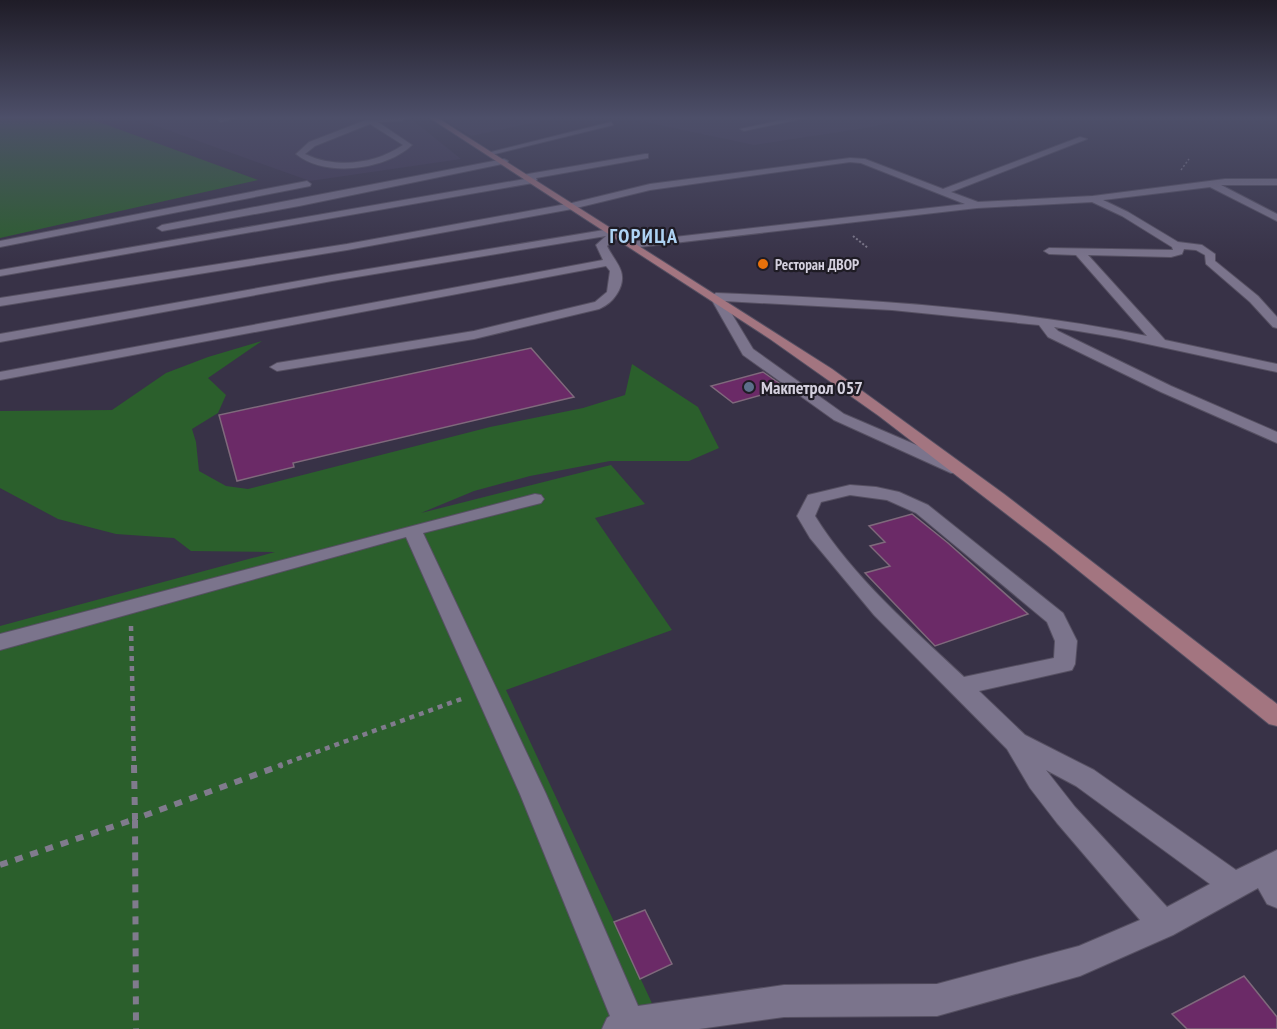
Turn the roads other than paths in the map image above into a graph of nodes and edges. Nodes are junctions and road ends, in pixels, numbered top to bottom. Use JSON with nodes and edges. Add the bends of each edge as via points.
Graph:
{"nodes":[{"id":1,"x":459,"y":166,"type":"edge"},
{"id":2,"x":511,"y":166,"type":"edge"},
{"id":3,"x":595,"y":166,"type":"edge"},
{"id":4,"x":805,"y":166,"type":"edge"},
{"id":5,"x":875,"y":166,"type":"edge"},
{"id":6,"x":1012,"y":166,"type":"edge"},
{"id":7,"x":530,"y":179,"type":"junction"},
{"id":8,"x":1277,"y":182,"type":"edge"},
{"id":9,"x":308,"y":184,"type":"dead end"},
{"id":10,"x":1212,"y":184,"type":"junction"},
{"id":11,"x":943,"y":192,"type":"junction"},
{"id":12,"x":1093,"y":199,"type":"junction"},
{"id":13,"x":977,"y":205,"type":"junction"},
{"id":14,"x":572,"y":206,"type":"junction"},
{"id":15,"x":1277,"y":218,"type":"edge"},
{"id":16,"x":162,"y":228,"type":"dead end"},
{"id":17,"x":612,"y":233,"type":"junction"},
{"id":18,"x":0,"y":244,"type":"edge"},
{"id":19,"x":631,"y":245,"type":"junction"},
{"id":20,"x":1176,"y":245,"type":"junction"},
{"id":21,"x":1049,"y":251,"type":"dead end"},
{"id":22,"x":1078,"y":252,"type":"junction"},
{"id":23,"x":609,"y":262,"type":"junction"},
{"id":24,"x":0,"y":273,"type":"edge"},
{"id":25,"x":716,"y":297,"type":"junction"},
{"id":26,"x":0,"y":302,"type":"edge"},
{"id":27,"x":1043,"y":322,"type":"junction"},
{"id":28,"x":1277,"y":324,"type":"edge"},
{"id":29,"x":0,"y":338,"type":"edge"},
{"id":30,"x":1162,"y":345,"type":"junction"},
{"id":31,"x":277,"y":367,"type":"dead end"},
{"id":32,"x":1277,"y":368,"type":"edge"},
{"id":33,"x":0,"y":376,"type":"edge"},
{"id":34,"x":1277,"y":438,"type":"edge"},
{"id":35,"x":964,"y":473,"type":"junction"},
{"id":36,"x":535,"y":499,"type":"dead end"},
{"id":37,"x":412,"y":530,"type":"junction"},
{"id":38,"x":0,"y":642,"type":"edge"},
{"id":39,"x":959,"y":687,"type":"junction"},
{"id":40,"x":1277,"y":717,"type":"edge"},
{"id":41,"x":1016,"y":742,"type":"junction"},
{"id":42,"x":1272,"y":875,"type":"edge"},
{"id":43,"x":1236,"y":886,"type":"junction"},
{"id":44,"x":1163,"y":925,"type":"junction"},
{"id":45,"x":623,"y":1026,"type":"edge"}],
"edges":[{"from":1,"to":16,"type":"street","via":[[299,203]]},
{"from":2,"to":7,"type":"main road"},
{"from":3,"to":7,"type":"street"},
{"from":4,"to":14,"type":"street","via":[[650,187]]},
{"from":5,"to":11,"type":"street"},
{"from":6,"to":11,"type":"street"},
{"from":7,"to":14,"type":"main road"},
{"from":7,"to":24,"type":"street"},
{"from":8,"to":10,"type":"street"},
{"from":9,"to":18,"type":"street"},
{"from":10,"to":12,"type":"street"},
{"from":10,"to":15,"type":"street"},
{"from":11,"to":13,"type":"street"},
{"from":12,"to":13,"type":"street"},
{"from":12,"to":20,"type":"street"},
{"from":13,"to":19,"type":"street"},
{"from":14,"to":17,"type":"main road"},
{"from":14,"to":26,"type":"street","via":[[336,249]]},
{"from":17,"to":19,"type":"main road"},
{"from":17,"to":23,"type":"street","via":[[601,244]]},
{"from":17,"to":29,"type":"street"},
{"from":19,"to":25,"type":"main road"},
{"from":20,"to":22,"type":"street","via":[[1178,252],[1171,254]]},
{"from":20,"to":28,"type":"street","via":[[1207,251],[1210,262]]},
{"from":21,"to":22,"type":"street"},
{"from":22,"to":30,"type":"street"},
{"from":23,"to":31,"type":"street","via":[[616,271],[613,294],[599,305],[474,335]]},
{"from":23,"to":33,"type":"street"},
{"from":25,"to":27,"type":"street","via":[[836,301]]},
{"from":25,"to":35,"type":"main road"},
{"from":25,"to":35,"type":"street","via":[[748,352],[839,417]]},
{"from":27,"to":30,"type":"street"},
{"from":27,"to":34,"type":"street","via":[[1053,334]]},
{"from":30,"to":32,"type":"street"},
{"from":35,"to":40,"type":"main road"},
{"from":36,"to":37,"type":"street"},
{"from":37,"to":38,"type":"street"},
{"from":37,"to":45,"type":"street","via":[[533,794]]},
{"from":39,"to":39,"type":"street","via":[[1064,664],[1066,641],[1056,618],[922,509],[876,492],[850,490],[814,499],[806,516],[817,534],[881,610]]},
{"from":39,"to":41,"type":"street"},
{"from":41,"to":43,"type":"street","via":[[1085,778]]},
{"from":41,"to":44,"type":"street","via":[[1066,815]]},
{"from":42,"to":43,"type":"street"},
{"from":43,"to":44,"type":"street"},
{"from":44,"to":45,"type":"street","via":[[1080,961],[937,1000],[784,1001]]}]}
